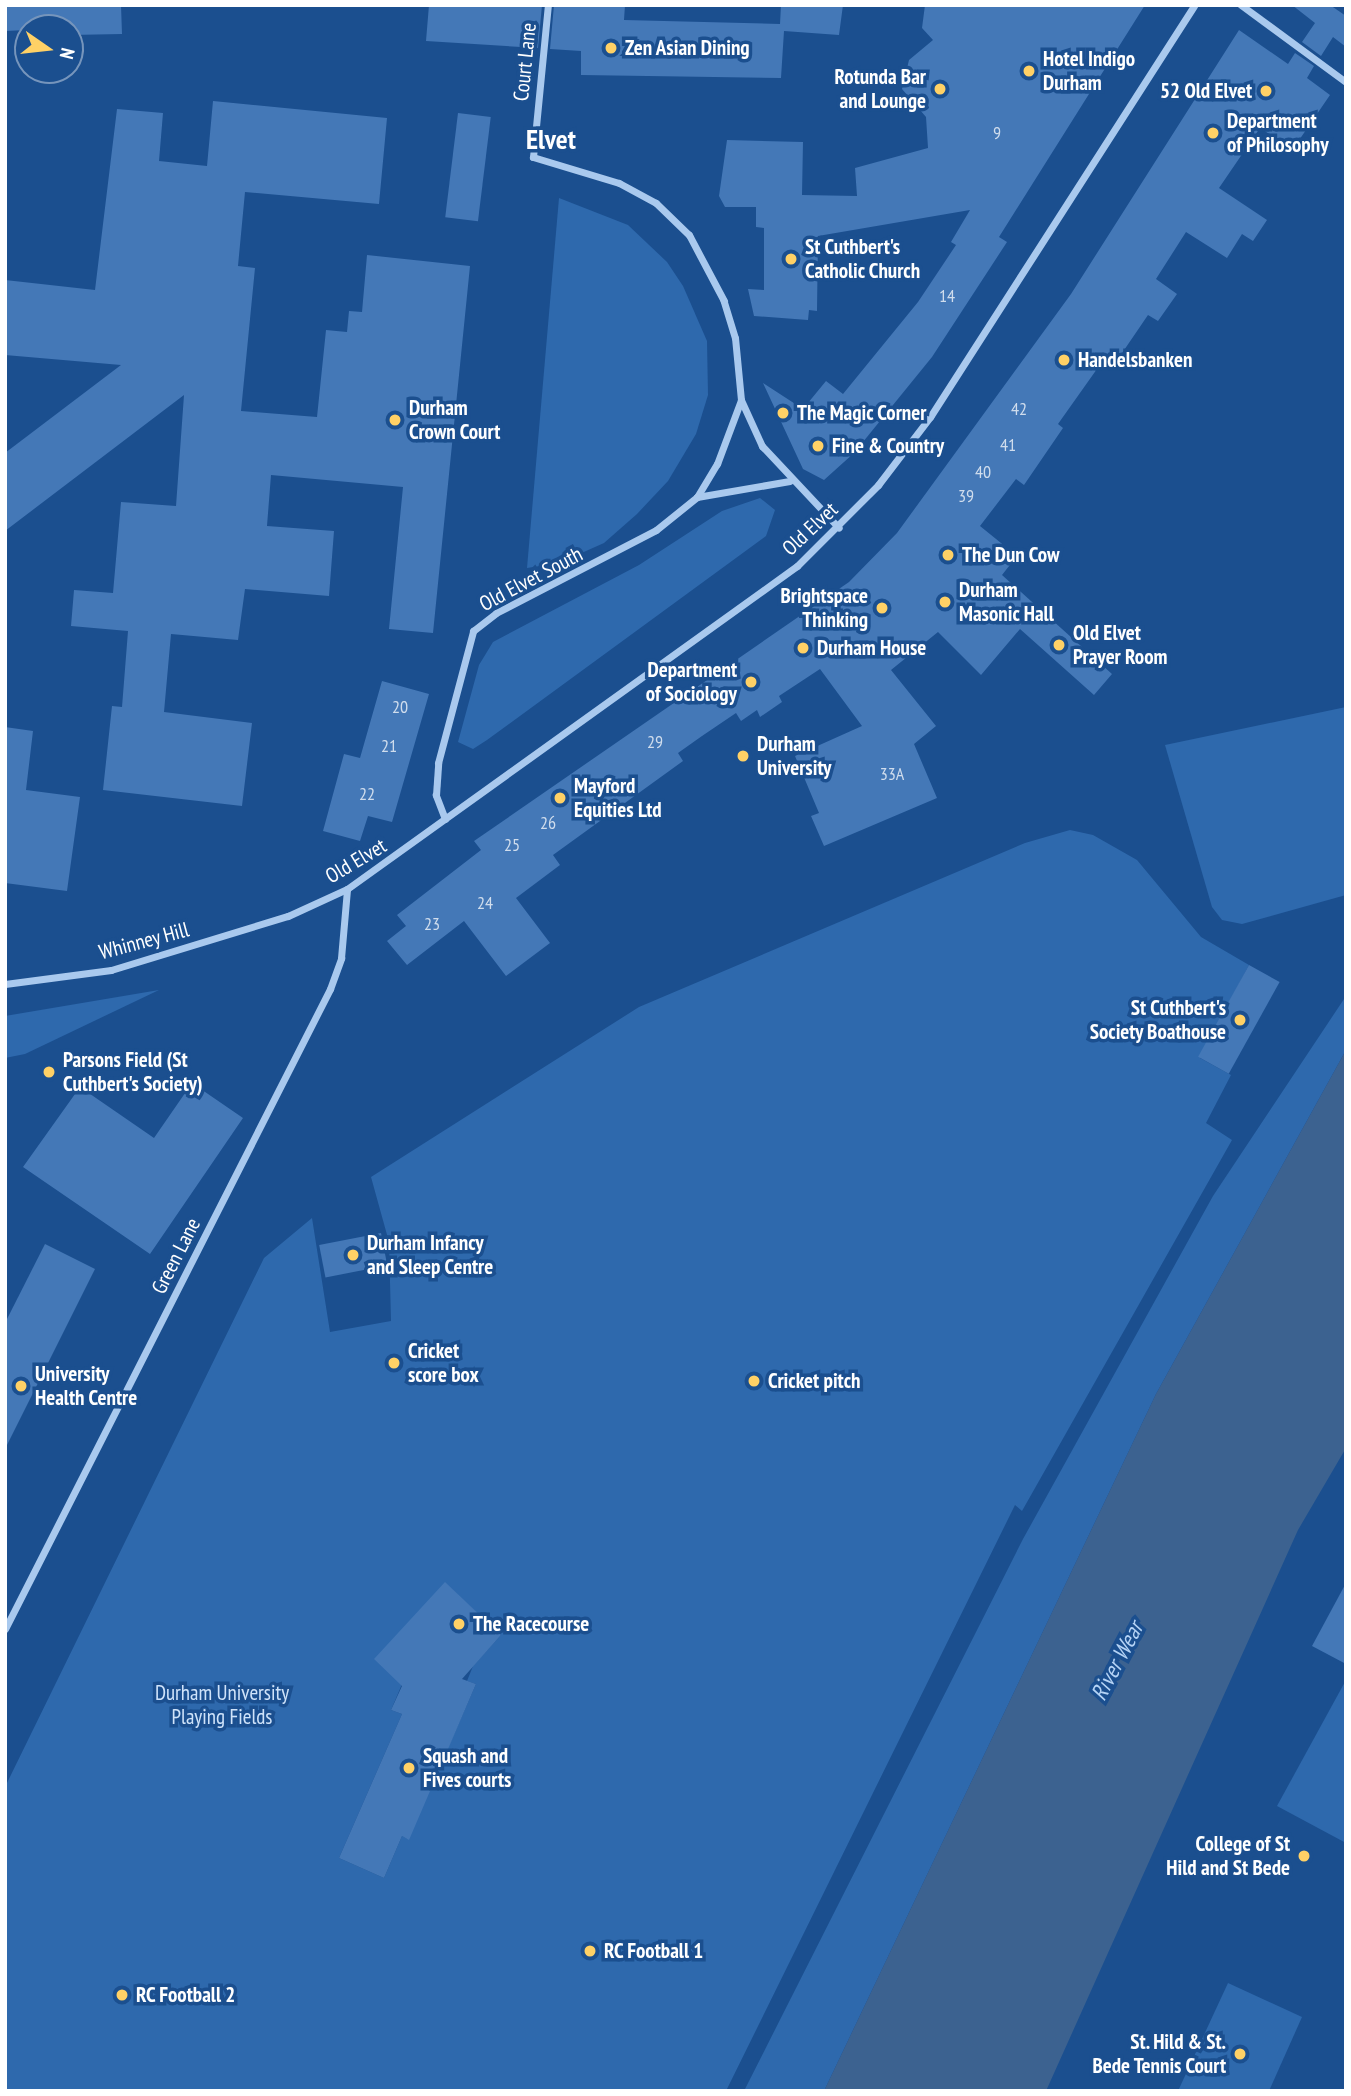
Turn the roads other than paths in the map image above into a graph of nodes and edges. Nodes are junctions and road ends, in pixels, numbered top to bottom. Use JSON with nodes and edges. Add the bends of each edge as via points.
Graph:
{"nodes":[{"id":1,"x":548,"y":5,"type":"edge"},
{"id":2,"x":1194,"y":5,"type":"edge"},
{"id":3,"x":1241,"y":5,"type":"edge"},
{"id":4,"x":1346,"y":82,"type":"edge"},
{"id":5,"x":656,"y":203,"type":"joint"},
{"id":6,"x":741,"y":400,"type":"junction"},
{"id":7,"x":790,"y":481,"type":"junction"},
{"id":8,"x":697,"y":497,"type":"junction"},
{"id":9,"x":839,"y":528,"type":"junction"},
{"id":10,"x":445,"y":819,"type":"junction"},
{"id":11,"x":347,"y":890,"type":"junction"},
{"id":12,"x":288,"y":916,"type":"joint"},
{"id":13,"x":5,"y":984,"type":"edge"},
{"id":14,"x":5,"y":1629,"type":"edge"}],
"edges":[{"from":1,"to":5,"type":"street","name":"Court Lane","via":[[533,157],[619,183]]},
{"from":2,"to":9,"type":"street","name":"Old Elvet","via":[[987,335],[915,436]]},
{"from":3,"to":4,"type":"street"},
{"from":5,"to":6,"type":"street","name":"Old Elvet South","via":[[688,235],[724,301],[735,338]]},
{"from":6,"to":7,"type":"street","name":"Old Elvet South","via":[[762,446]]},
{"from":6,"to":8,"type":"street","name":"Old Elvet South","via":[[717,464]]},
{"from":7,"to":8,"type":"street","name":"Old Elvet South"},
{"from":7,"to":9,"type":"street","name":"Old Elvet South"},
{"from":8,"to":10,"type":"street","name":"Old Elvet South","via":[[645,537],[496,613],[473,631],[438,763],[436,795]]},
{"from":9,"to":10,"type":"street","name":"Old Elvet","via":[[773,585]]},
{"from":10,"to":11,"type":"street","name":"Old Elvet"},
{"from":11,"to":12,"type":"street","name":"Old Elvet"},
{"from":11,"to":14,"type":"street","name":"Green Lane","via":[[341,958],[330,989]]},
{"from":12,"to":13,"type":"street","name":"Whinney Hill","via":[[111,970]]}]}
